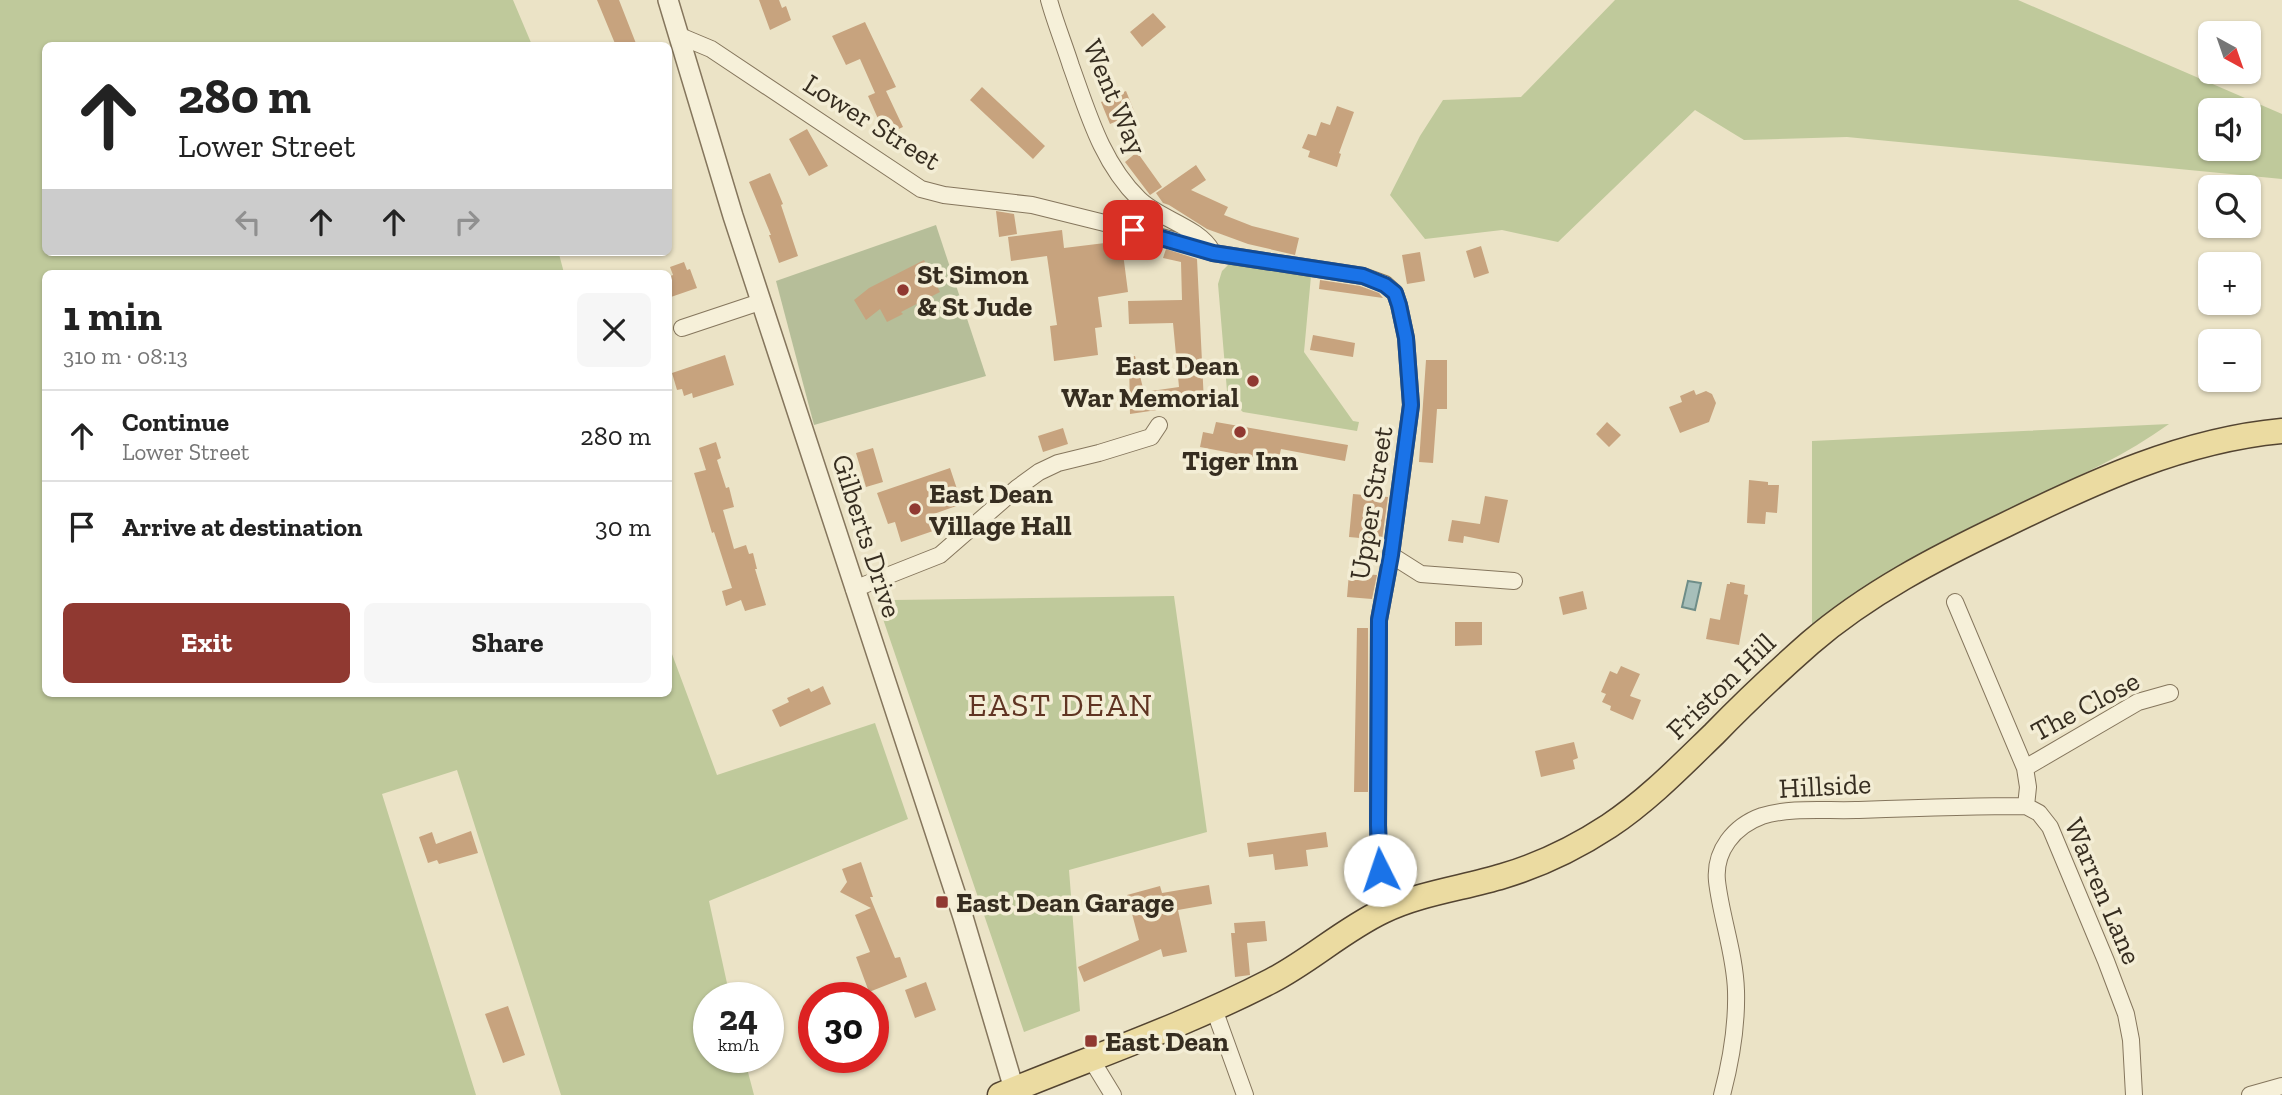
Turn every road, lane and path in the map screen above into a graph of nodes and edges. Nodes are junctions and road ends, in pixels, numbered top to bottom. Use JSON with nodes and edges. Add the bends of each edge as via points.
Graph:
{"nodes":[{"id":1,"x":668,"y":0,"type":"edge"},
{"id":2,"x":1049,"y":0,"type":"edge"},
{"id":3,"x":680,"y":36,"type":"junction"},
{"id":4,"x":1213,"y":253,"type":"junction"},
{"id":5,"x":760,"y":302,"type":"junction"},
{"id":6,"x":682,"y":328,"type":"dead end"},
{"id":7,"x":1159,"y":425,"type":"dead end"},
{"id":8,"x":2282,"y":431,"type":"edge"},
{"id":9,"x":1391,"y":555,"type":"junction"},
{"id":10,"x":1514,"y":581,"type":"dead end"},
{"id":11,"x":854,"y":589,"type":"junction"},
{"id":12,"x":1955,"y":602,"type":"dead end"},
{"id":13,"x":2170,"y":693,"type":"dead end"},
{"id":14,"x":2025,"y":768,"type":"junction"},
{"id":15,"x":2026,"y":806,"type":"junction"},
{"id":16,"x":1386,"y":909,"type":"junction"},
{"id":17,"x":1214,"y":1009,"type":"junction"},
{"id":18,"x":1091,"y":1059,"type":"junction"},
{"id":19,"x":2282,"y":1086,"type":"edge"},
{"id":20,"x":1007,"y":1092,"type":"edge"},
{"id":21,"x":1113,"y":1095,"type":"edge"},
{"id":22,"x":1245,"y":1095,"type":"edge"},
{"id":23,"x":1721,"y":1095,"type":"edge"},
{"id":24,"x":2133,"y":1095,"type":"edge"},
{"id":25,"x":2250,"y":1095,"type":"edge"}],
"edges":[{"from":1,"to":3,"type":"street","name":"Gilberts Drive"},
{"from":2,"to":4,"type":"street","name":"Went Way","via":[[1091,123],[1111,164],[1141,201],[1206,240]]},
{"from":3,"to":4,"type":"street","name":"Lower Street","via":[[711,49],[921,189],[1032,205]]},
{"from":3,"to":5,"type":"street","name":"Gilberts Drive"},
{"from":4,"to":9,"type":"street","name":"Upper Street","via":[[1363,276],[1395,293],[1406,338],[1411,405]]},
{"from":5,"to":6,"type":"street"},
{"from":5,"to":11,"type":"street","name":"Gilberts Drive"},
{"from":7,"to":11,"type":"street","via":[[1151,437],[1040,471],[940,555]]},
{"from":8,"to":16,"type":"main road","name":"Friston Hill","via":[[2225,440],[2114,474],[1952,551],[1856,607],[1813,640],[1665,783],[1611,825],[1560,854],[1507,875]]},
{"from":9,"to":10,"type":"street","via":[[1421,574]]},
{"from":9,"to":16,"type":"street","name":"Upper Street","via":[[1379,620],[1378,670],[1378,848]]},
{"from":11,"to":20,"type":"street","name":"Gilberts Drive","via":[[963,917]]},
{"from":12,"to":14,"type":"street","name":"Warren Lane"},
{"from":13,"to":14,"type":"street","name":"The Close","via":[[2138,702]]},
{"from":14,"to":15,"type":"street","name":"Warren Lane"},
{"from":15,"to":23,"type":"street","name":"Hillside","via":[[1790,811],[1762,816],[1729,838],[1719,857],[1717,878],[1737,988],[1735,1031]]},
{"from":15,"to":24,"type":"street","name":"Warren Lane","via":[[2050,827],[2126,1014]]},
{"from":16,"to":17,"type":"main road","name":"Friston Hill","via":[[1296,968]]},
{"from":17,"to":18,"type":"main road","name":"Friston Hill"},
{"from":17,"to":22,"type":"street"},
{"from":18,"to":20,"type":"main road","name":"Friston Hill"},
{"from":18,"to":21,"type":"street"},
{"from":19,"to":25,"type":"street"}]}
